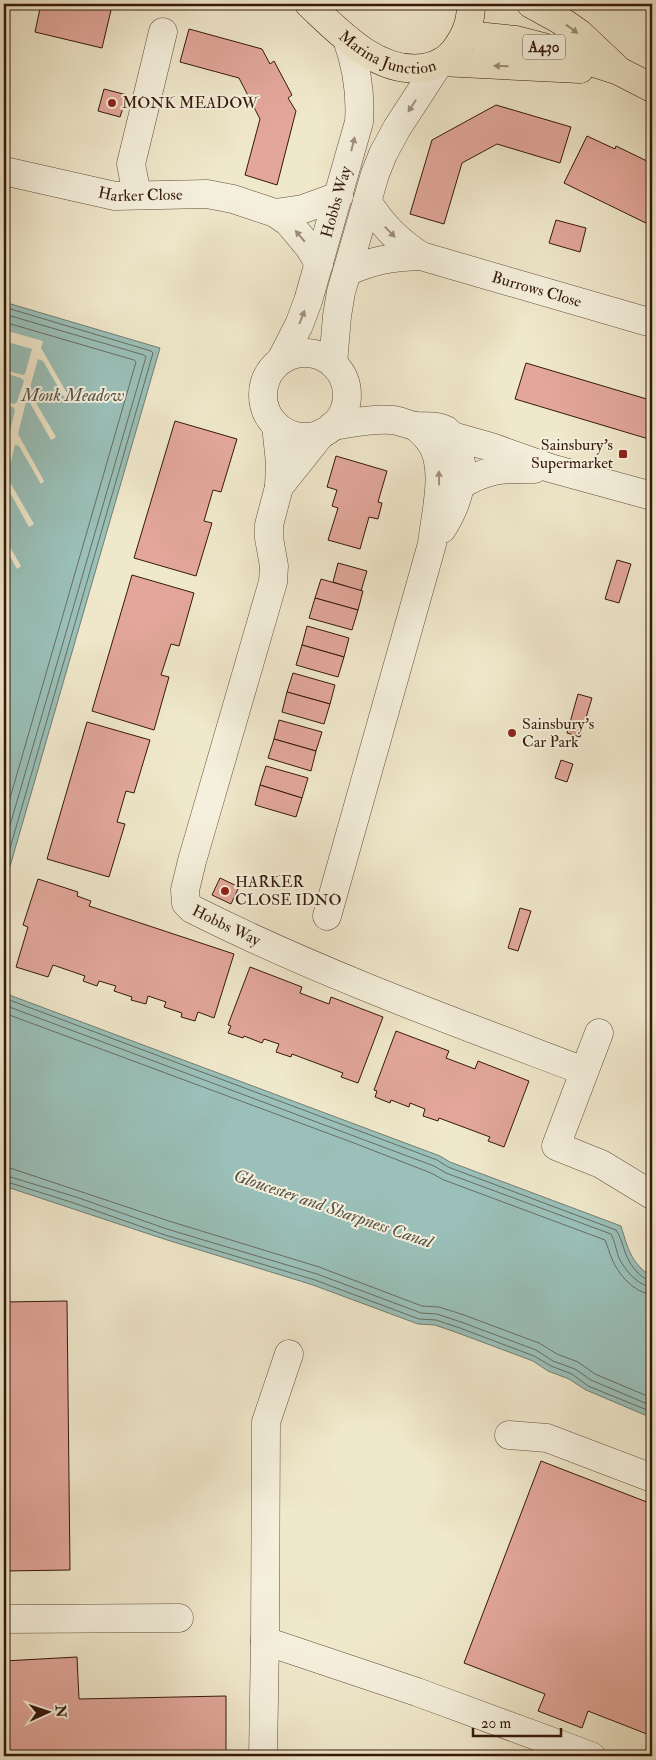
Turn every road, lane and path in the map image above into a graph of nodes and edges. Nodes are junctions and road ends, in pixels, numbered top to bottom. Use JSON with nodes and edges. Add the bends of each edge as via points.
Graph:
{"nodes":[{"id":1,"x":309,"y":4,"type":"edge"},
{"id":2,"x":471,"y":4,"type":"edge"},
{"id":3,"x":531,"y":4,"type":"edge"},
{"id":4,"x":163,"y":32,"type":"dead end"},
{"id":5,"x":466,"y":35,"type":"junction"},
{"id":6,"x":347,"y":39,"type":"junction"},
{"id":7,"x":440,"y":64,"type":"junction"},
{"id":8,"x":619,"y":72,"type":"junction"},
{"id":9,"x":652,"y":88,"type":"edge"},
{"id":10,"x":4,"y":171,"type":"edge"},
{"id":11,"x":137,"y":195,"type":"junction"},
{"id":12,"x":339,"y":196,"type":"junction"},
{"id":13,"x":368,"y":201,"type":"junction"},
{"id":14,"x":276,"y":213,"type":"junction"},
{"id":15,"x":421,"y":256,"type":"junction"},
{"id":16,"x":319,"y":264,"type":"junction"},
{"id":17,"x":347,"y":272,"type":"junction"},
{"id":18,"x":652,"y":323,"type":"edge"},
{"id":19,"x":281,"y":360,"type":"junction"},
{"id":20,"x":339,"y":372,"type":"junction"},
{"id":21,"x":405,"y":423,"type":"junction"},
{"id":22,"x":276,"y":425,"type":"junction"},
{"id":23,"x":327,"y":430,"type":"junction"},
{"id":24,"x":452,"y":436,"type":"junction"},
{"id":25,"x":550,"y":468,"type":"junction"},
{"id":26,"x":461,"y":485,"type":"junction"},
{"id":27,"x":279,"y":487,"type":"junction"},
{"id":28,"x":652,"y":496,"type":"edge"},
{"id":29,"x":432,"y":544,"type":"junction"},
{"id":30,"x":326,"y":916,"type":"dead end"},
{"id":31,"x":599,"y":1033,"type":"dead end"},
{"id":32,"x":584,"y":1071,"type":"junction"},
{"id":33,"x":652,"y":1195,"type":"edge"},
{"id":34,"x":289,"y":1354,"type":"dead end"},
{"id":35,"x":509,"y":1434,"type":"dead end"},
{"id":36,"x":652,"y":1478,"type":"edge"},
{"id":37,"x":179,"y":1618,"type":"dead end"},
{"id":38,"x":4,"y":1619,"type":"edge"},
{"id":39,"x":264,"y":1641,"type":"junction"},
{"id":40,"x":264,"y":1756,"type":"edge"},
{"id":41,"x":591,"y":1756,"type":"edge"}],
"edges":[{"from":1,"to":6,"type":"main road","name":"Marina Junction"},
{"from":2,"to":5,"type":"main road","name":"Marina Junction"},
{"from":3,"to":8,"type":"main road","number":"A430","one_way":true,"via":[[580,34]]},
{"from":4,"to":11,"type":"street","via":[[131,164]]},
{"from":5,"to":7,"type":"main road","name":"Marina Junction","via":[[452,55]]},
{"from":5,"to":8,"type":"main road","number":"A430","via":[[516,40]]},
{"from":6,"to":7,"type":"main road","name":"Marina Junction","via":[[387,63],[414,69]]},
{"from":12,"to":6,"type":"street","name":"Hobbs Way","one_way":true,"via":[[359,122],[360,103],[354,58]]},
{"from":8,"to":7,"type":"main road","one_way":true},
{"from":7,"to":13,"type":"street","name":"Hobbs Way","one_way":true,"via":[[383,154]]},
{"from":8,"to":9,"type":"main road","number":"A430"},
{"from":10,"to":11,"type":"street","name":"Harker Close","via":[[115,196]]},
{"from":11,"to":14,"type":"street","name":"Harker Close","via":[[207,194],[233,198]]},
{"from":12,"to":14,"type":"street","name":"Harker Close","via":[[303,209]]},
{"from":12,"to":16,"type":"street","name":"Hobbs Way"},
{"from":13,"to":15,"type":"street","name":"Burrows Close","one_way":true,"via":[[393,236]]},
{"from":13,"to":17,"type":"street","name":"Hobbs Way"},
{"from":16,"to":14,"type":"street","name":"Harker Close","one_way":true,"via":[[297,232]]},
{"from":15,"to":17,"type":"street","name":"Burrows Close","via":[[376,260]]},
{"from":15,"to":18,"type":"street","name":"Burrows Close"},
{"from":19,"to":16,"type":"street","name":"Hobbs Way","one_way":true,"via":[[299,325]]},
{"from":17,"to":20,"type":"street","name":"Hobbs Way","via":[[337,316]]},
{"from":19,"to":20,"type":"street","via":[[294,354],[308,353],[322,356]]},
{"from":19,"to":22,"type":"street","via":[[272,368],[263,391],[268,415]]},
{"from":20,"to":21,"type":"street"},
{"from":20,"to":23,"type":"street","via":[[347,392],[345,405],[340,417]]},
{"from":21,"to":23,"type":"street","via":[[376,420]]},
{"from":21,"to":24,"type":"street","via":[[440,428]]},
{"from":29,"to":21,"type":"street","one_way":true,"via":[[439,466],[430,440]]},
{"from":22,"to":23,"type":"street","via":[[298,436]]},
{"from":22,"to":27,"type":"street","name":"Hobbs Way"},
{"from":23,"to":27,"type":"street","name":"Hobbs Way"},
{"from":24,"to":25,"type":"street"},
{"from":24,"to":26,"type":"street","via":[[462,466]]},
{"from":25,"to":26,"type":"street","via":[[488,471]]},
{"from":25,"to":28,"type":"street"},
{"from":26,"to":29,"type":"street","via":[[454,507]]},
{"from":27,"to":32,"type":"street","name":"Hobbs Way","via":[[269,525],[273,582],[194,852],[186,902],[192,910],[394,1000]]},
{"from":29,"to":30,"type":"street"},
{"from":31,"to":32,"type":"street"},
{"from":32,"to":33,"type":"street","via":[[556,1146],[601,1164]]},
{"from":34,"to":39,"type":"street","via":[[266,1422]]},
{"from":35,"to":36,"type":"street","via":[[547,1438]]},
{"from":37,"to":38,"type":"street"},
{"from":39,"to":40,"type":"street"},
{"from":39,"to":41,"type":"street","via":[[417,1692]]}]}
